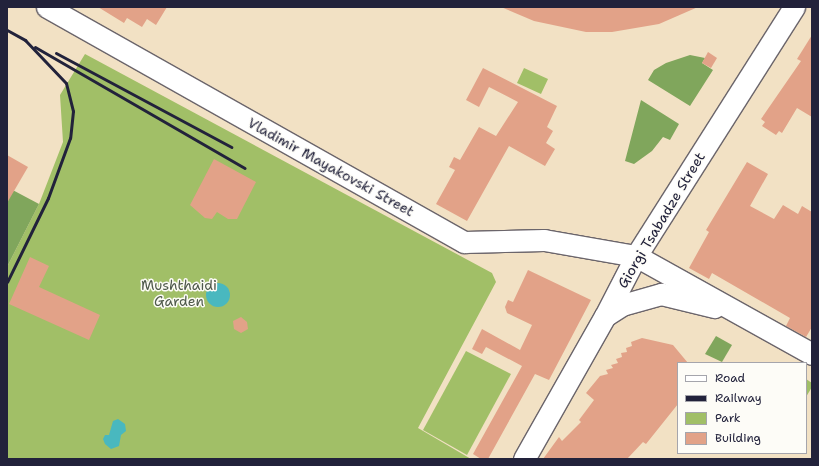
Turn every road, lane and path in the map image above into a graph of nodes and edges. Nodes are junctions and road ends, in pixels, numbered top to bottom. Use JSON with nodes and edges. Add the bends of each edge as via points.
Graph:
{"nodes":[{"id":1,"x":47,"y":7,"type":"edge"},
{"id":2,"x":794,"y":7,"type":"edge"},
{"id":3,"x":636,"y":256,"type":"junction"},
{"id":4,"x":606,"y":316,"type":"junction"},
{"id":5,"x":768,"y":329,"type":"junction"},
{"id":6,"x":812,"y":354,"type":"edge"},
{"id":7,"x":524,"y":459,"type":"edge"}],
"edges":[{"from":1,"to":3,"type":"main road","name":"Vladimir Mayakovski Street","via":[[464,242],[544,240]]},
{"from":2,"to":3,"type":"main road","name":"Giorgi Tsabadze Street"},
{"from":3,"to":4,"type":"main road","name":"Giorgi Tsabadze Street"},
{"from":3,"to":5,"type":"main road","name":"Vladimir Mayakovski Street"},
{"from":4,"to":5,"type":"main road","via":[[622,305],[661,294],[713,307]]},
{"from":4,"to":7,"type":"main road","name":"Giorgi Tsabadze Street"},
{"from":5,"to":6,"type":"main road"}]}
